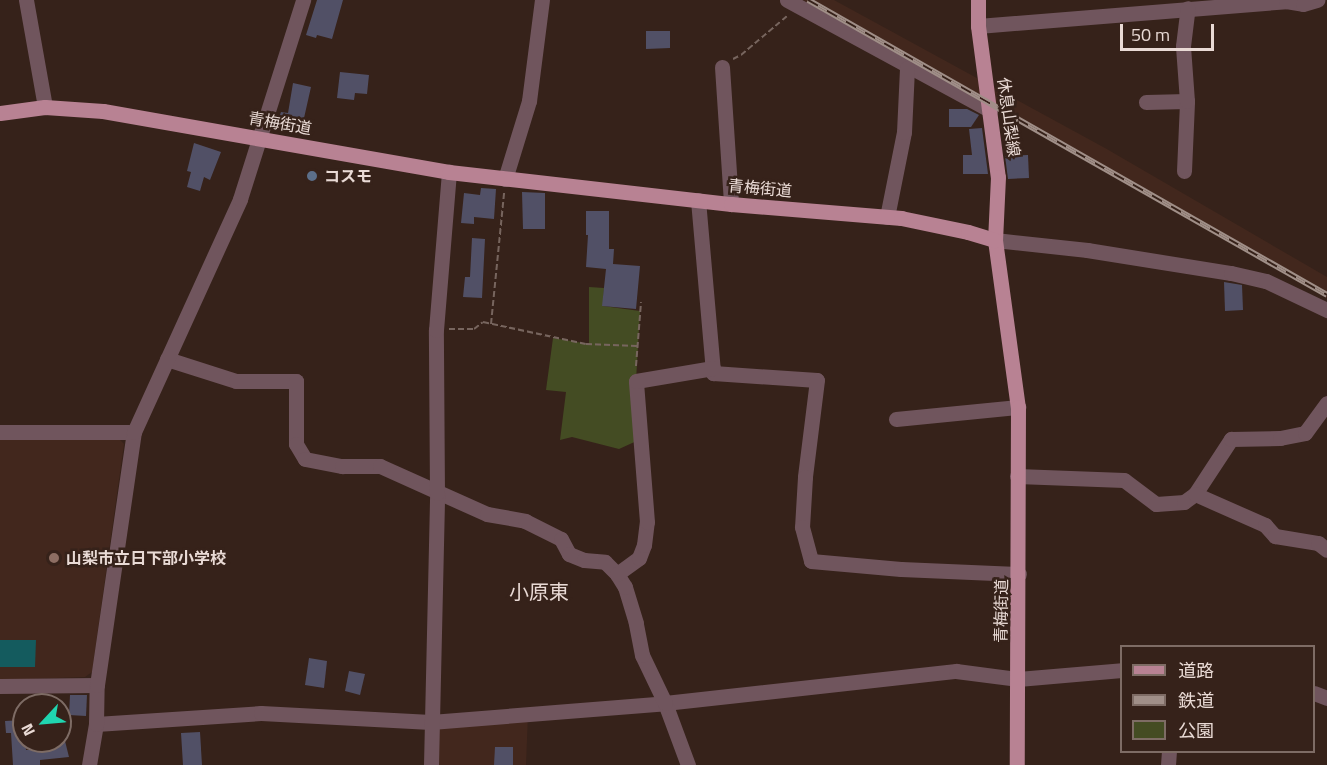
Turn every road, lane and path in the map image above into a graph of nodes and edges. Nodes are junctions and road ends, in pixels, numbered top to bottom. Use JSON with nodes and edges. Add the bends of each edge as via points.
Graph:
{"nodes":[{"id":1,"x":26,"y":0,"type":"edge"},
{"id":2,"x":303,"y":0,"type":"edge"},
{"id":3,"x":542,"y":0,"type":"edge"},
{"id":4,"x":978,"y":0,"type":"edge"},
{"id":5,"x":1317,"y":0,"type":"edge"},
{"id":6,"x":793,"y":3,"type":"edge"},
{"id":7,"x":1188,"y":8,"type":"junction"},
{"id":8,"x":978,"y":26,"type":"junction"},
{"id":9,"x":722,"y":67,"type":"joint"},
{"id":10,"x":907,"y":68,"type":"junction"},
{"id":11,"x":1187,"y":101,"type":"junction"},
{"id":12,"x":1146,"y":102,"type":"dead end"},
{"id":13,"x":45,"y":107,"type":"junction"},
{"id":14,"x":990,"y":110,"type":"junction"},
{"id":15,"x":0,"y":113,"type":"edge"},
{"id":16,"x":261,"y":138,"type":"junction"},
{"id":17,"x":1184,"y":171,"type":"dead end"},
{"id":18,"x":449,"y":172,"type":"junction"},
{"id":19,"x":505,"y":179,"type":"junction"},
{"id":20,"x":698,"y":200,"type":"junction"},
{"id":21,"x":732,"y":204,"type":"junction"},
{"id":22,"x":886,"y":217,"type":"junction"},
{"id":23,"x":995,"y":240,"type":"junction"},
{"id":24,"x":641,"y":302,"type":"dead end"},
{"id":25,"x":1327,"y":310,"type":"edge"},
{"id":26,"x":491,"y":324,"type":"junction"},
{"id":27,"x":436,"y":330,"type":"junction"},
{"id":28,"x":637,"y":346,"type":"junction"},
{"id":29,"x":167,"y":359,"type":"junction"},
{"id":30,"x":713,"y":368,"type":"junction"},
{"id":31,"x":636,"y":381,"type":"junction"},
{"id":32,"x":1327,"y":402,"type":"edge"},
{"id":33,"x":1018,"y":407,"type":"junction"},
{"id":34,"x":896,"y":418,"type":"dead end"},
{"id":35,"x":0,"y":432,"type":"edge"},
{"id":36,"x":134,"y":432,"type":"junction"},
{"id":37,"x":1017,"y":476,"type":"junction"},
{"id":38,"x":437,"y":493,"type":"junction"},
{"id":39,"x":1195,"y":494,"type":"junction"},
{"id":40,"x":1327,"y":550,"type":"edge"},
{"id":41,"x":617,"y":574,"type":"junction"},
{"id":42,"x":1019,"y":574,"type":"junction"},
{"id":43,"x":1120,"y":670,"type":"edge"},
{"id":44,"x":1018,"y":679,"type":"junction"},
{"id":45,"x":97,"y":685,"type":"junction"},
{"id":46,"x":0,"y":686,"type":"edge"},
{"id":47,"x":665,"y":703,"type":"junction"},
{"id":48,"x":431,"y":722,"type":"junction"},
{"id":49,"x":96,"y":724,"type":"junction"},
{"id":50,"x":89,"y":765,"type":"edge"},
{"id":51,"x":431,"y":765,"type":"edge"},
{"id":52,"x":688,"y":765,"type":"edge"},
{"id":53,"x":1017,"y":765,"type":"edge"}],
"edges":[{"from":1,"to":13,"type":"street"},
{"from":2,"to":16,"type":"street"},
{"from":3,"to":19,"type":"street","via":[[529,101]]},
{"from":4,"to":8,"type":"main road","name":"休息山梨線"},
{"from":5,"to":7,"type":"street","via":[[1304,4],[1286,1]]},
{"from":6,"to":9,"type":"path","via":[[741,55]]},
{"from":6,"to":10,"type":"street"},
{"from":7,"to":8,"type":"street"},
{"from":7,"to":11,"type":"street","via":[[1183,46]]},
{"from":8,"to":14,"type":"main road","name":"休息山梨線"},
{"from":9,"to":21,"type":"street"},
{"from":10,"to":14,"type":"street"},
{"from":10,"to":22,"type":"street","via":[[904,132]]},
{"from":11,"to":12,"type":"street"},
{"from":11,"to":17,"type":"street"},
{"from":13,"to":15,"type":"main road","name":"青梅街道"},
{"from":13,"to":16,"type":"main road","name":"青梅街道","via":[[103,111]]},
{"from":14,"to":23,"type":"main road","name":"休息山梨線","via":[[998,177]]},
{"from":16,"to":18,"type":"main road","name":"青梅街道"},
{"from":16,"to":29,"type":"street","via":[[240,199]]},
{"from":18,"to":19,"type":"main road","name":"青梅街道"},
{"from":18,"to":27,"type":"street"},
{"from":19,"to":20,"type":"main road","name":"青梅街道"},
{"from":19,"to":26,"type":"path"},
{"from":20,"to":21,"type":"main road","name":"青梅街道"},
{"from":20,"to":30,"type":"street"},
{"from":21,"to":22,"type":"main road","name":"青梅街道"},
{"from":22,"to":23,"type":"main road","name":"青梅街道"},
{"from":23,"to":25,"type":"street","via":[[1231,273],[1266,281]]},
{"from":23,"to":33,"type":"main road","name":"青梅街道"},
{"from":24,"to":28,"type":"path"},
{"from":26,"to":27,"type":"path","via":[[483,322],[474,329]]},
{"from":26,"to":28,"type":"path","via":[[586,344]]},
{"from":27,"to":38,"type":"street"},
{"from":28,"to":31,"type":"path"},
{"from":29,"to":36,"type":"street"},
{"from":29,"to":38,"type":"street","via":[[236,381],[296,381],[296,444],[305,459],[342,466],[380,466]]},
{"from":30,"to":31,"type":"street"},
{"from":30,"to":42,"type":"street","via":[[713,373],[817,380],[802,527],[811,561]]},
{"from":31,"to":41,"type":"street","via":[[647,522],[639,558]]},
{"from":32,"to":39,"type":"street","via":[[1305,433],[1231,439]]},
{"from":33,"to":34,"type":"street"},
{"from":33,"to":37,"type":"main road","name":"青梅街道"},
{"from":35,"to":36,"type":"street"},
{"from":36,"to":45,"type":"street"},
{"from":37,"to":39,"type":"street","via":[[1124,480],[1156,504],[1184,502]]},
{"from":37,"to":42,"type":"main road","name":"青梅街道"},
{"from":38,"to":41,"type":"street","via":[[487,514],[525,521],[561,539],[568,554],[605,562]]},
{"from":38,"to":48,"type":"street"},
{"from":39,"to":40,"type":"street","via":[[1265,525],[1275,536],[1318,543]]},
{"from":41,"to":47,"type":"street","via":[[625,587],[642,655]]},
{"from":42,"to":44,"type":"main road","name":"青梅街道"},
{"from":43,"to":44,"type":"street"},
{"from":44,"to":47,"type":"street","via":[[956,671]]},
{"from":44,"to":53,"type":"main road","name":"青梅街道"},
{"from":45,"to":46,"type":"street"},
{"from":45,"to":49,"type":"street"},
{"from":47,"to":48,"type":"street"},
{"from":47,"to":52,"type":"street"},
{"from":48,"to":49,"type":"street","via":[[261,713]]},
{"from":48,"to":51,"type":"street"},
{"from":49,"to":50,"type":"street"}]}
